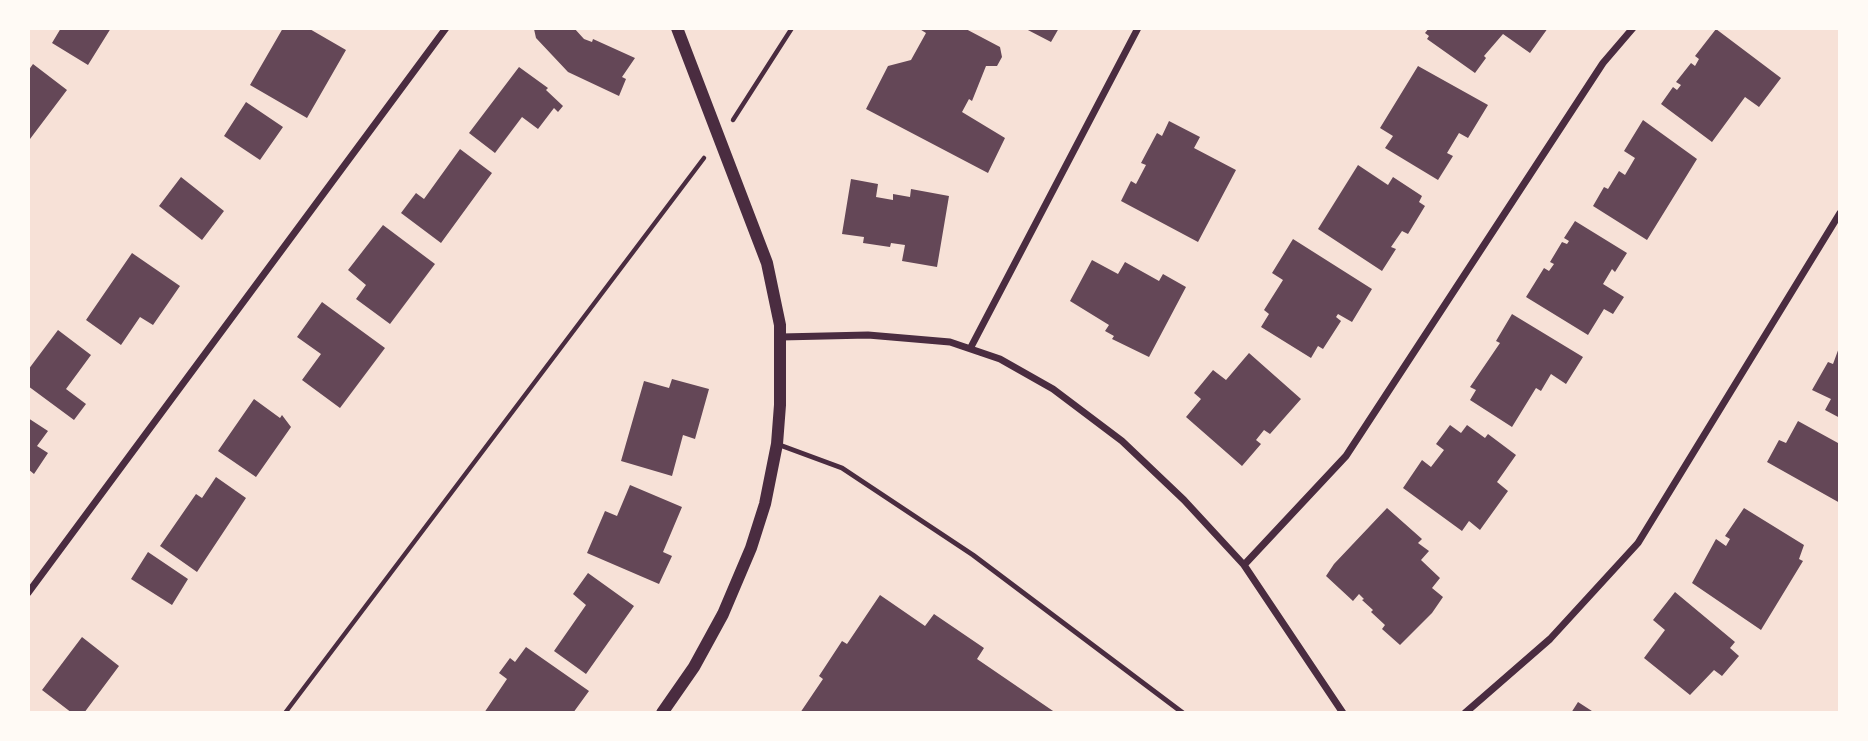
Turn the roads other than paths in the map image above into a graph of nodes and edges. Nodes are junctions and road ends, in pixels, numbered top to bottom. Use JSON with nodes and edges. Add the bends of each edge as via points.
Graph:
{"nodes":[{"id":1,"x":446,"y":28,"type":"edge"},
{"id":2,"x":677,"y":28,"type":"edge"},
{"id":3,"x":1138,"y":28,"type":"edge"},
{"id":4,"x":1633,"y":28,"type":"edge"},
{"id":5,"x":1840,"y":213,"type":"edge"},
{"id":6,"x":781,"y":337,"type":"junction"},
{"id":7,"x":971,"y":347,"type":"junction"},
{"id":8,"x":777,"y":444,"type":"junction"},
{"id":9,"x":1244,"y":565,"type":"junction"},
{"id":10,"x":28,"y":593,"type":"edge"},
{"id":11,"x":662,"y":713,"type":"edge"},
{"id":12,"x":1183,"y":713,"type":"edge"},
{"id":13,"x":1343,"y":713,"type":"edge"},
{"id":14,"x":1465,"y":713,"type":"edge"}],
"edges":[{"from":1,"to":10,"type":"street"},
{"from":2,"to":6,"type":"street","via":[[767,264]]},
{"from":3,"to":7,"type":"street"},
{"from":4,"to":9,"type":"street","via":[[1603,63],[1346,456]]},
{"from":5,"to":14,"type":"street","via":[[1638,543],[1550,639]]},
{"from":6,"to":7,"type":"street","via":[[868,335]]},
{"from":6,"to":8,"type":"street"},
{"from":7,"to":9,"type":"street","via":[[1053,389],[1104,427],[1184,500]]},
{"from":8,"to":11,"type":"street","via":[[765,505],[736,587],[694,667]]},
{"from":8,"to":12,"type":"lane","via":[[842,468],[907,511]]},
{"from":9,"to":13,"type":"street"}]}
